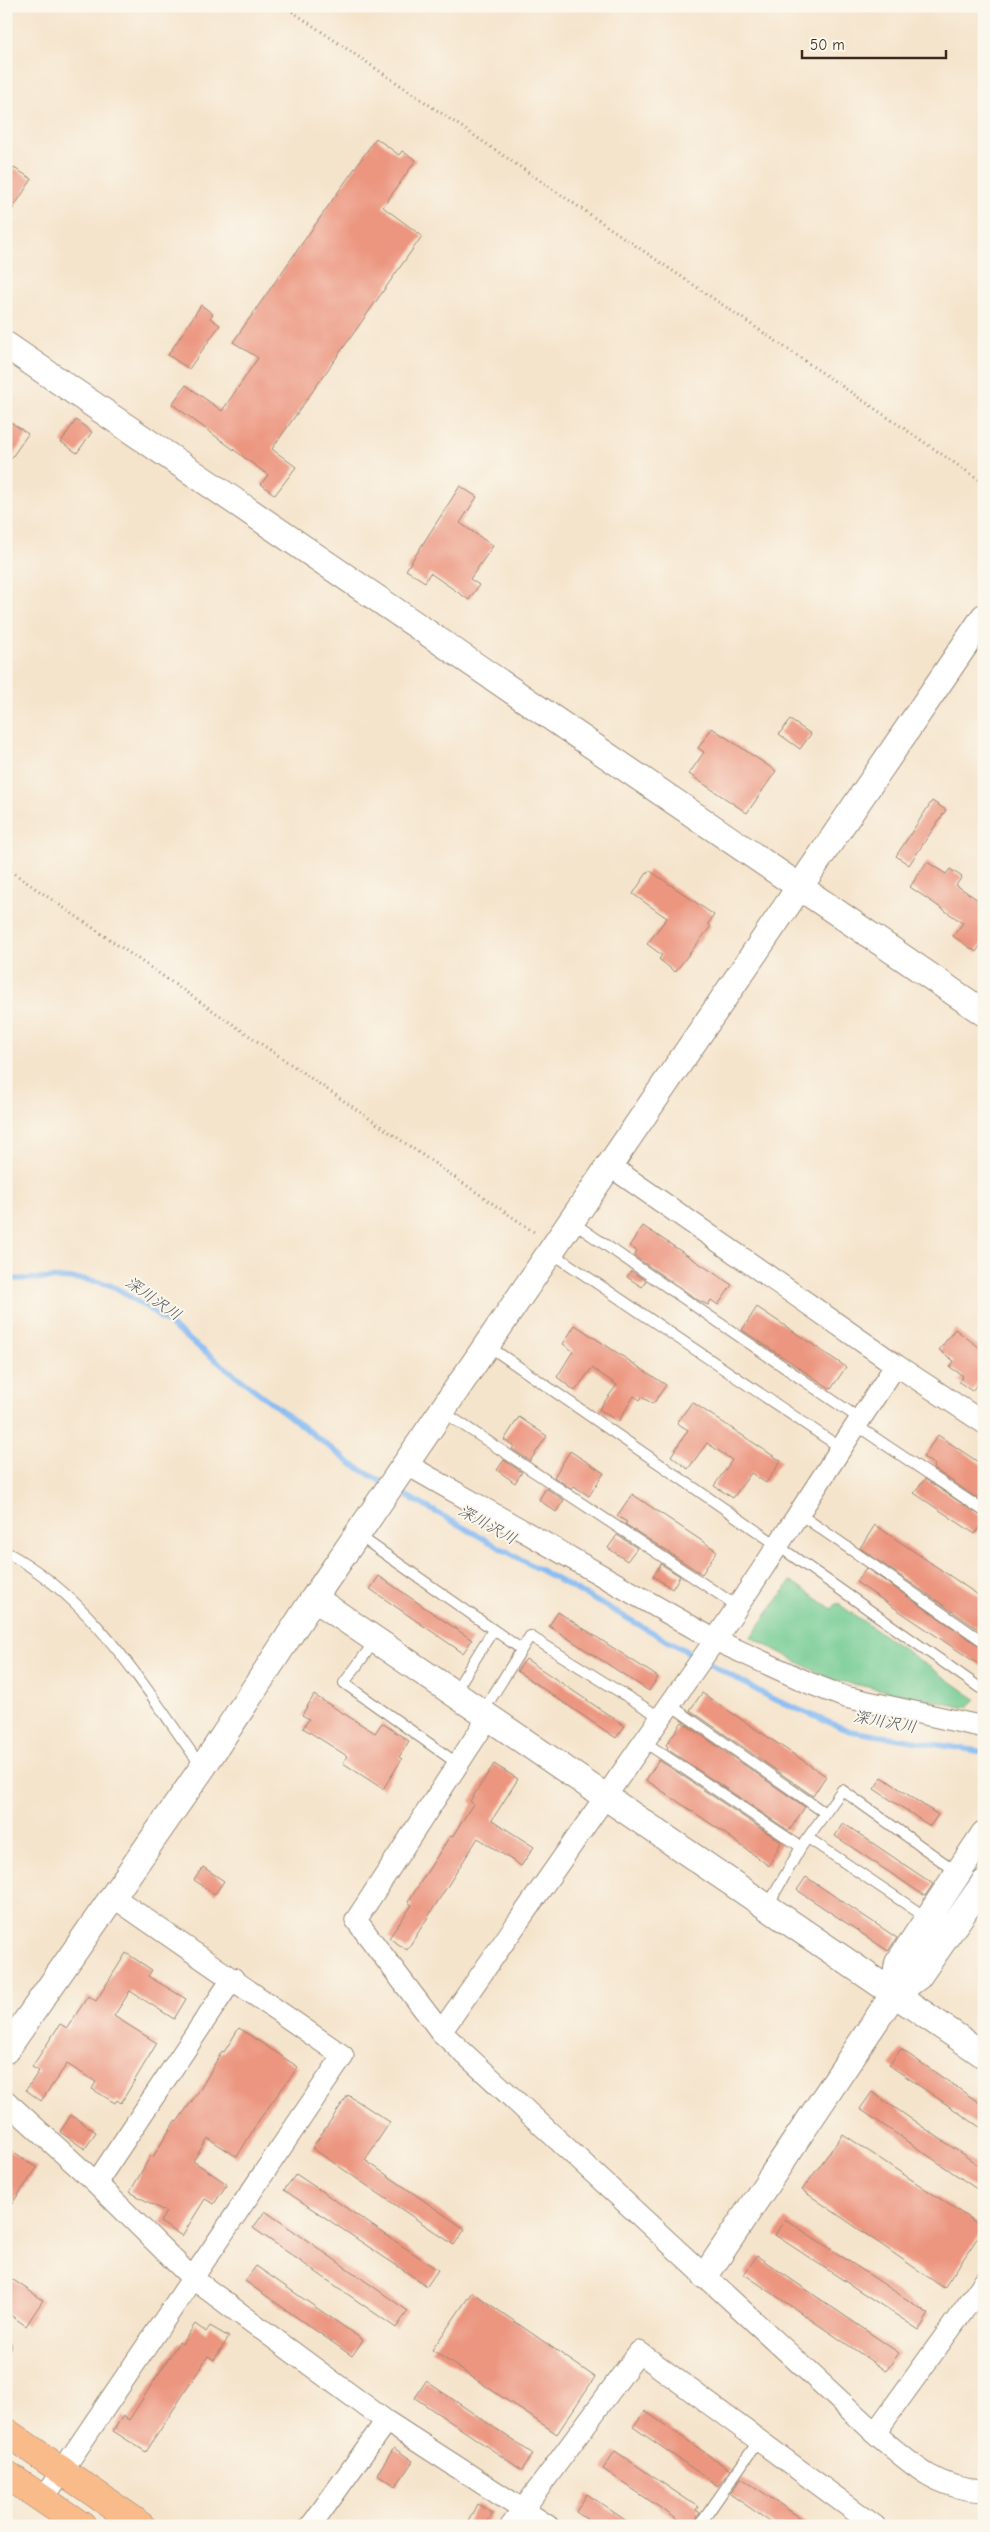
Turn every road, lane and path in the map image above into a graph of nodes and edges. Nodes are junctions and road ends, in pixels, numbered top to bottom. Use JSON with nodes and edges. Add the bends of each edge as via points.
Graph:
{"nodes":[{"id":1,"x":284,"y":6,"type":"edge"},
{"id":2,"x":6,"y":345,"type":"edge"},
{"id":3,"x":984,"y":484,"type":"edge"},
{"id":4,"x":984,"y":617,"type":"edge"},
{"id":5,"x":6,"y":868,"type":"edge"},
{"id":6,"x":799,"y":886,"type":"junction"},
{"id":7,"x":984,"y":1013,"type":"edge"},
{"id":8,"x":610,"y":1166,"type":"junction"},
{"id":9,"x":572,"y":1222,"type":"junction"},
{"id":10,"x":553,"y":1249,"type":"junction"},
{"id":11,"x":487,"y":1345,"type":"junction"},
{"id":12,"x":896,"y":1365,"type":"junction"},
{"id":13,"x":442,"y":1411,"type":"junction"},
{"id":14,"x":858,"y":1422,"type":"junction"},
{"id":15,"x":984,"y":1423,"type":"edge"},
{"id":16,"x":841,"y":1448,"type":"junction"},
{"id":17,"x":396,"y":1479,"type":"junction"},
{"id":18,"x":984,"y":1511,"type":"edge"},
{"id":19,"x":798,"y":1513,"type":"junction"},
{"id":20,"x":358,"y":1535,"type":"junction"},
{"id":21,"x":777,"y":1545,"type":"junction"},
{"id":22,"x":6,"y":1552,"type":"edge"},
{"id":23,"x":314,"y":1598,"type":"junction"},
{"id":24,"x":737,"y":1606,"type":"junction"},
{"id":25,"x":493,"y":1630,"type":"junction"},
{"id":26,"x":375,"y":1640,"type":"junction"},
{"id":27,"x":984,"y":1642,"type":"edge"},
{"id":28,"x":711,"y":1645,"type":"junction"},
{"id":29,"x":521,"y":1649,"type":"junction"},
{"id":30,"x":980,"y":1688,"type":"dead end"},
{"id":31,"x":453,"y":1694,"type":"junction"},
{"id":32,"x":664,"y":1711,"type":"junction"},
{"id":33,"x":485,"y":1716,"type":"junction"},
{"id":34,"x":984,"y":1727,"type":"edge"},
{"id":35,"x":643,"y":1741,"type":"junction"},
{"id":36,"x":458,"y":1764,"type":"junction"},
{"id":37,"x":203,"y":1767,"type":"junction"},
{"id":38,"x":607,"y":1798,"type":"junction"},
{"id":39,"x":826,"y":1813,"type":"junction"},
{"id":40,"x":984,"y":1834,"type":"edge"},
{"id":41,"x":808,"y":1838,"type":"junction"},
{"id":42,"x":801,"y":1848,"type":"junction"},
{"id":43,"x":972,"y":1882,"type":"edge"},
{"id":44,"x":112,"y":1896,"type":"junction"},
{"id":45,"x":767,"y":1906,"type":"junction"},
{"id":46,"x":927,"y":1919,"type":"junction"},
{"id":47,"x":233,"y":1978,"type":"junction"},
{"id":48,"x":893,"y":1995,"type":"junction"},
{"id":49,"x":441,"y":2032,"type":"junction"},
{"id":50,"x":6,"y":2050,"type":"edge"},
{"id":51,"x":984,"y":2055,"type":"edge"},
{"id":52,"x":6,"y":2101,"type":"edge"},
{"id":53,"x":96,"y":2183,"type":"junction"},
{"id":54,"x":705,"y":2276,"type":"junction"},
{"id":55,"x":192,"y":2278,"type":"junction"},
{"id":56,"x":984,"y":2282,"type":"edge"},
{"id":57,"x":386,"y":2421,"type":"junction"},
{"id":58,"x":6,"y":2432,"type":"edge"},
{"id":59,"x":874,"y":2434,"type":"junction"},
{"id":60,"x":759,"y":2440,"type":"junction"},
{"id":61,"x":62,"y":2471,"type":"junction"},
{"id":62,"x":6,"y":2474,"type":"edge"},
{"id":63,"x":984,"y":2491,"type":"edge"},
{"id":64,"x":43,"y":2499,"type":"junction"},
{"id":65,"x":523,"y":2508,"type":"junction"},
{"id":66,"x":82,"y":2526,"type":"edge"},
{"id":67,"x":142,"y":2526,"type":"edge"},
{"id":68,"x":311,"y":2526,"type":"edge"},
{"id":69,"x":511,"y":2526,"type":"edge"},
{"id":70,"x":548,"y":2526,"type":"edge"},
{"id":71,"x":699,"y":2526,"type":"edge"},
{"id":72,"x":875,"y":2526,"type":"edge"}],
"edges":[{"from":1,"to":3,"type":"path"},
{"from":2,"to":6,"type":"street"},
{"from":4,"to":6,"type":"street"},
{"from":5,"to":10,"type":"path"},
{"from":6,"to":7,"type":"street"},
{"from":6,"to":8,"type":"street"},
{"from":8,"to":9,"type":"street"},
{"from":8,"to":12,"type":"street"},
{"from":9,"to":10,"type":"street"},
{"from":9,"to":14,"type":"lane"},
{"from":10,"to":11,"type":"street"},
{"from":10,"to":16,"type":"lane"},
{"from":11,"to":13,"type":"street"},
{"from":11,"to":21,"type":"lane"},
{"from":12,"to":14,"type":"street"},
{"from":12,"to":15,"type":"street"},
{"from":13,"to":17,"type":"street"},
{"from":13,"to":24,"type":"lane"},
{"from":14,"to":16,"type":"street"},
{"from":14,"to":18,"type":"lane"},
{"from":16,"to":19,"type":"street"},
{"from":17,"to":20,"type":"street"},
{"from":17,"to":28,"type":"street"},
{"from":19,"to":21,"type":"street"},
{"from":19,"to":27,"type":"lane"},
{"from":20,"to":23,"type":"street"},
{"from":20,"to":25,"type":"lane"},
{"from":21,"to":24,"type":"street"},
{"from":21,"to":30,"type":"lane"},
{"from":22,"to":37,"type":"lane","via":[[66,1592],[98,1625]]},
{"from":23,"to":26,"type":"street"},
{"from":23,"to":37,"type":"street"},
{"from":24,"to":28,"type":"street"},
{"from":25,"to":29,"type":"lane"},
{"from":25,"to":31,"type":"lane"},
{"from":26,"to":31,"type":"street"},
{"from":26,"to":36,"type":"lane","via":[[344,1682]]},
{"from":28,"to":32,"type":"street"},
{"from":28,"to":34,"type":"street","via":[[845,1697]]},
{"from":29,"to":32,"type":"lane","via":[[530,1636]]},
{"from":29,"to":33,"type":"lane"},
{"from":31,"to":33,"type":"street"},
{"from":32,"to":35,"type":"street"},
{"from":32,"to":39,"type":"lane"},
{"from":33,"to":36,"type":"street"},
{"from":33,"to":38,"type":"street"},
{"from":35,"to":38,"type":"street"},
{"from":35,"to":42,"type":"lane"},
{"from":36,"to":49,"type":"street","via":[[356,1920]]},
{"from":37,"to":44,"type":"street"},
{"from":38,"to":45,"type":"street"},
{"from":38,"to":49,"type":"street"},
{"from":39,"to":41,"type":"lane"},
{"from":39,"to":43,"type":"lane","via":[[842,1790]]},
{"from":40,"to":43,"type":"street"},
{"from":41,"to":42,"type":"lane"},
{"from":41,"to":46,"type":"lane"},
{"from":42,"to":45,"type":"lane"},
{"from":43,"to":46,"type":"street"},
{"from":43,"to":48,"type":"street","via":[[918,1977]]},
{"from":44,"to":47,"type":"street"},
{"from":44,"to":50,"type":"street"},
{"from":45,"to":48,"type":"street"},
{"from":46,"to":48,"type":"street","via":[[898,1963]]},
{"from":47,"to":53,"type":"street"},
{"from":47,"to":55,"type":"street","via":[[343,2056]]},
{"from":48,"to":51,"type":"street"},
{"from":48,"to":54,"type":"street"},
{"from":49,"to":54,"type":"street"},
{"from":52,"to":53,"type":"street"},
{"from":53,"to":55,"type":"street"},
{"from":54,"to":59,"type":"street"},
{"from":55,"to":57,"type":"street"},
{"from":55,"to":61,"type":"street"},
{"from":56,"to":59,"type":"street"},
{"from":57,"to":65,"type":"street"},
{"from":57,"to":68,"type":"street"},
{"from":58,"to":61,"type":"highway"},
{"from":59,"to":63,"type":"street","via":[[925,2475],[966,2490]]},
{"from":60,"to":65,"type":"street","via":[[639,2352]]},
{"from":60,"to":71,"type":"lane"},
{"from":60,"to":72,"type":"street"},
{"from":61,"to":64,"type":"street"},
{"from":61,"to":67,"type":"highway"},
{"from":62,"to":64,"type":"highway"},
{"from":64,"to":66,"type":"highway"},
{"from":65,"to":69,"type":"street"},
{"from":65,"to":70,"type":"street"}]}
